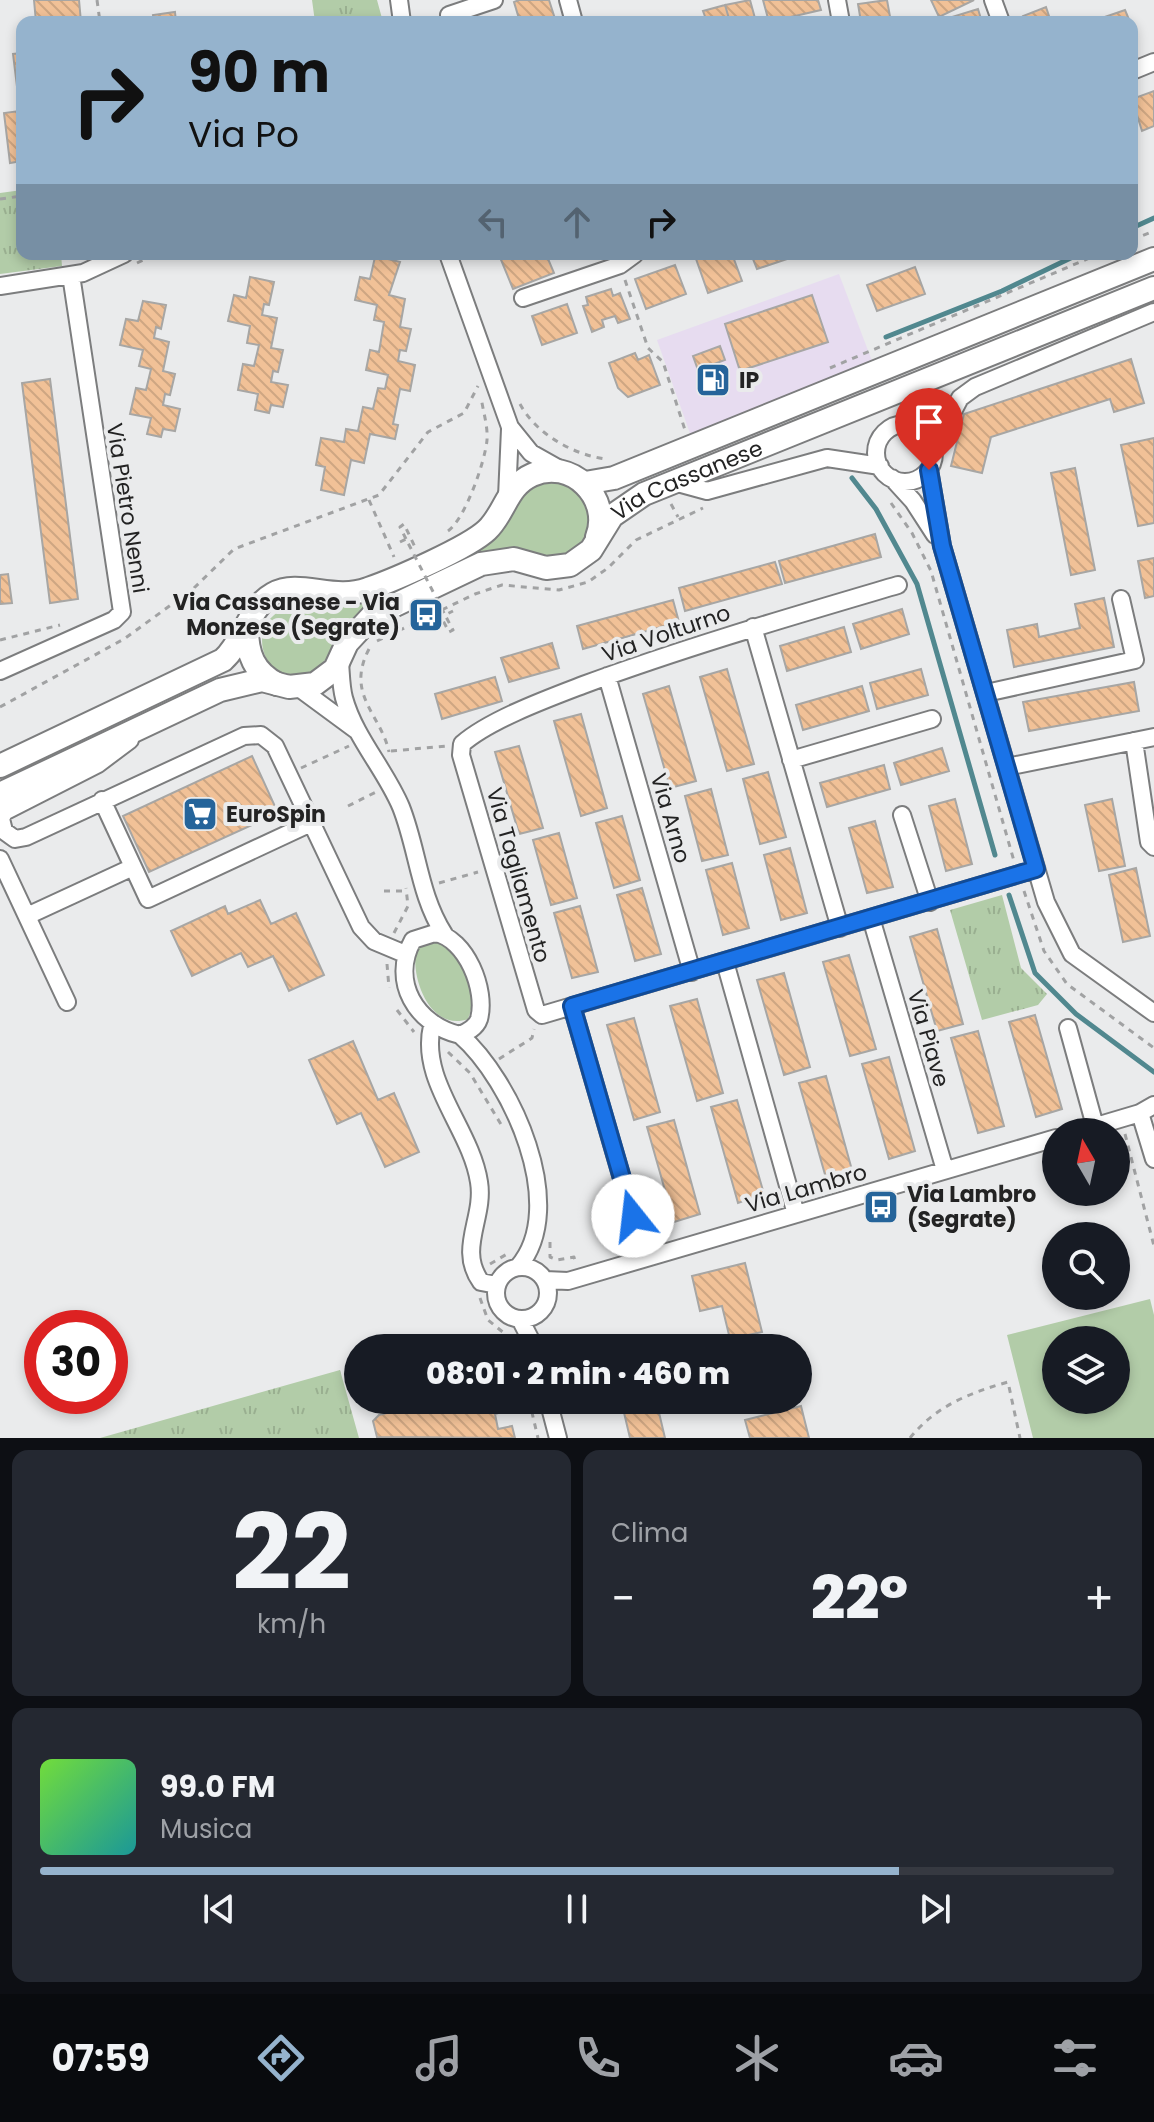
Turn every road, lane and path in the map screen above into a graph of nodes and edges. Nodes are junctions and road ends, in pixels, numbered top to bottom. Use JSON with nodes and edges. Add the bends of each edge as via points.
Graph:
{"nodes":[{"id":1,"x":494,"y":0,"type":"edge"},
{"id":2,"x":476,"y":10,"type":"edge"},
{"id":3,"x":449,"y":15,"type":"joint"},
{"id":4,"x":444,"y":16,"type":"edge"},
{"id":5,"x":1154,"y":259,"type":"edge"},
{"id":6,"x":109,"y":260,"type":"edge"},
{"id":7,"x":450,"y":260,"type":"edge"},
{"id":8,"x":627,"y":260,"type":"edge"},
{"id":9,"x":1085,"y":260,"type":"edge"},
{"id":10,"x":620,"y":265,"type":"junction"},
{"id":11,"x":71,"y":275,"type":"junction"},
{"id":12,"x":0,"y":286,"type":"edge"},
{"id":13,"x":1154,"y":288,"type":"edge"},
{"id":14,"x":523,"y":298,"type":"dead end"},
{"id":15,"x":1154,"y":312,"type":"edge"},
{"id":16,"x":826,"y":370,"type":"dead end"},
{"id":17,"x":516,"y":397,"type":"dead end"},
{"id":18,"x":510,"y":427,"type":"junction"},
{"id":19,"x":672,"y":436,"type":"dead end"},
{"id":20,"x":934,"y":448,"type":"junction"},
{"id":21,"x":615,"y":459,"type":"dead end"},
{"id":22,"x":929,"y":470,"type":"junction"},
{"id":23,"x":564,"y":472,"type":"junction"},
{"id":24,"x":885,"y":479,"type":"junction"},
{"id":25,"x":585,"y":483,"type":"junction"},
{"id":26,"x":672,"y":491,"type":"junction"},
{"id":27,"x":507,"y":499,"type":"junction"},
{"id":28,"x":369,"y":500,"type":"junction"},
{"id":29,"x":703,"y":508,"type":"dead end"},
{"id":30,"x":678,"y":517,"type":"junction"},
{"id":31,"x":444,"y":534,"type":"dead end"},
{"id":32,"x":406,"y":539,"type":"junction"},
{"id":33,"x":596,"y":540,"type":"junction"},
{"id":34,"x":400,"y":542,"type":"dead end"},
{"id":35,"x":942,"y":546,"type":"junction"},
{"id":36,"x":415,"y":547,"type":"dead end"},
{"id":37,"x":405,"y":553,"type":"dead end"},
{"id":38,"x":898,"y":585,"type":"dead end"},
{"id":39,"x":1121,"y":599,"type":"dead end"},
{"id":40,"x":451,"y":606,"type":"junction"},
{"id":41,"x":438,"y":611,"type":"junction"},
{"id":42,"x":445,"y":615,"type":"junction"},
{"id":43,"x":753,"y":627,"type":"junction"},
{"id":44,"x":247,"y":629,"type":"junction"},
{"id":45,"x":340,"y":662,"type":"junction"},
{"id":46,"x":0,"y":671,"type":"edge"},
{"id":47,"x":607,"y":676,"type":"junction"},
{"id":48,"x":288,"y":686,"type":"junction"},
{"id":49,"x":986,"y":693,"type":"junction"},
{"id":50,"x":0,"y":707,"type":"edge"},
{"id":51,"x":932,"y":719,"type":"dead end"},
{"id":52,"x":1154,"y":737,"type":"edge"},
{"id":53,"x":355,"y":739,"type":"junction"},
{"id":54,"x":1134,"y":741,"type":"junction"},
{"id":55,"x":461,"y":747,"type":"junction"},
{"id":56,"x":384,"y":755,"type":"junction"},
{"id":57,"x":791,"y":760,"type":"junction"},
{"id":58,"x":0,"y":766,"type":"edge"},
{"id":59,"x":1007,"y":767,"type":"junction"},
{"id":60,"x":288,"y":774,"type":"junction"},
{"id":61,"x":376,"y":792,"type":"dead end"},
{"id":62,"x":102,"y":800,"type":"junction"},
{"id":63,"x":2,"y":806,"type":"edge"},
{"id":64,"x":348,"y":806,"type":"dead end"},
{"id":65,"x":902,"y":815,"type":"dead end"},
{"id":66,"x":311,"y":823,"type":"junction"},
{"id":67,"x":1154,"y":847,"type":"edge"},
{"id":68,"x":0,"y":859,"type":"edge"},
{"id":69,"x":133,"y":867,"type":"junction"},
{"id":70,"x":1036,"y":869,"type":"junction"},
{"id":71,"x":1018,"y":874,"type":"junction"},
{"id":72,"x":425,"y":898,"type":"junction"},
{"id":73,"x":930,"y":902,"type":"junction"},
{"id":74,"x":27,"y":916,"type":"junction"},
{"id":75,"x":871,"y":918,"type":"junction"},
{"id":76,"x":840,"y":928,"type":"junction"},
{"id":77,"x":444,"y":934,"type":"junction"},
{"id":78,"x":409,"y":947,"type":"junction"},
{"id":79,"x":725,"y":962,"type":"junction"},
{"id":80,"x":692,"y":972,"type":"junction"},
{"id":81,"x":67,"y":1002,"type":"dead end"},
{"id":82,"x":572,"y":1006,"type":"junction"},
{"id":83,"x":538,"y":1013,"type":"junction"},
{"id":84,"x":1154,"y":1013,"type":"edge"},
{"id":85,"x":432,"y":1026,"type":"junction"},
{"id":86,"x":1068,"y":1028,"type":"dead end"},
{"id":87,"x":465,"y":1033,"type":"junction"},
{"id":88,"x":1154,"y":1048,"type":"edge"},
{"id":89,"x":477,"y":1069,"type":"junction"},
{"id":90,"x":1147,"y":1109,"type":"edge"},
{"id":91,"x":1093,"y":1118,"type":"edge"},
{"id":92,"x":1124,"y":1118,"type":"edge"},
{"id":93,"x":1042,"y":1142,"type":"edge"},
{"id":94,"x":1130,"y":1154,"type":"edge"},
{"id":95,"x":1154,"y":1159,"type":"edge"},
{"id":96,"x":945,"y":1170,"type":"junction"},
{"id":97,"x":796,"y":1214,"type":"junction"},
{"id":98,"x":533,"y":1230,"type":"junction"},
{"id":99,"x":1154,"y":1246,"type":"edge"},
{"id":100,"x":529,"y":1250,"type":"junction"},
{"id":101,"x":645,"y":1258,"type":"junction"},
{"id":102,"x":518,"y":1267,"type":"junction"},
{"id":103,"x":574,"y":1279,"type":"junction"},
{"id":104,"x":543,"y":1283,"type":"junction"},
{"id":105,"x":497,"y":1285,"type":"junction"},
{"id":106,"x":527,"y":1317,"type":"junction"},
{"id":107,"x":532,"y":1334,"type":"edge"},
{"id":108,"x":532,"y":1414,"type":"edge"},
{"id":109,"x":552,"y":1414,"type":"edge"},
{"id":110,"x":538,"y":1438,"type":"edge"},
{"id":111,"x":558,"y":1438,"type":"edge"},
{"id":112,"x":910,"y":1438,"type":"edge"},
{"id":113,"x":1020,"y":1438,"type":"edge"}],
"edges":[{"from":1,"to":2,"type":"street"},
{"from":2,"to":3,"type":"street"},
{"from":3,"to":4,"type":"path"},
{"from":5,"to":25,"type":"main road","name":"Via Cassanese","via":[[614,478]]},
{"from":6,"to":11,"type":"street"},
{"from":7,"to":18,"type":"street"},
{"from":8,"to":10,"type":"street"},
{"from":9,"to":16,"type":"path"},
{"from":10,"to":14,"type":"street"},
{"from":10,"to":19,"type":"path","via":[[648,348],[663,362],[685,430]]},
{"from":11,"to":12,"type":"street"},
{"from":11,"to":46,"type":"street","name":"Via Pietro Nenni","via":[[122,612]]},
{"from":13,"to":26,"type":"main road","name":"Via Cassanese"},
{"from":15,"to":20,"type":"street","via":[[975,387],[960,398]]},
{"from":17,"to":21,"type":"path","via":[[528,419],[550,437],[594,457]]},
{"from":18,"to":23,"type":"street","via":[[531,453]]},
{"from":18,"to":27,"type":"street"},
{"from":20,"to":22,"type":"street"},
{"from":20,"to":24,"type":"street","via":[[916,426],[896,426],[877,447]]},
{"from":22,"to":24,"type":"street","via":[[908,482]]},
{"from":22,"to":35,"type":"street"},
{"from":23,"to":25,"type":"main road"},
{"from":23,"to":27,"type":"main road","via":[[529,476]]},
{"from":24,"to":26,"type":"street","via":[[827,458],[707,491]]},
{"from":24,"to":35,"type":"street","via":[[927,520]]},
{"from":24,"to":71,"type":"path","via":[[931,571]]},
{"from":25,"to":33,"type":"main road","via":[[601,515]]},
{"from":26,"to":30,"type":"path"},
{"from":26,"to":33,"type":"main road","name":"Via Cassanese","via":[[625,504]]},
{"from":27,"to":44,"type":"main road","via":[[477,537],[367,589],[344,595],[296,588],[279,591],[259,605]]},
{"from":28,"to":31,"type":"path","via":[[379,495],[428,432],[464,413],[478,386],[486,422],[484,453],[459,517]]},
{"from":28,"to":37,"type":"path","via":[[393,558]]},
{"from":28,"to":50,"type":"path","via":[[234,549],[193,589],[124,639]]},
{"from":29,"to":30,"type":"path"},
{"from":30,"to":40,"type":"path","via":[[636,540],[588,582],[559,590],[502,585]]},
{"from":32,"to":34,"type":"path","bridge":true},
{"from":32,"to":36,"type":"path","via":[[400,527],[404,524]]},
{"from":32,"to":42,"type":"path","bridge":true},
{"from":33,"to":45,"type":"main road","name":"Via Cassanese","via":[[570,565],[546,568],[514,559],[481,564],[372,616],[347,643]]},
{"from":35,"to":49,"type":"street"},
{"from":38,"to":43,"type":"street","name":"Via Volturno"},
{"from":39,"to":49,"type":"street","via":[[1135,660]]},
{"from":40,"to":41,"type":"path"},
{"from":40,"to":42,"type":"path","bridge":true,"via":[[453,611]]},
{"from":41,"to":42,"type":"path","via":[[449,632],[453,630]]},
{"from":41,"to":56,"type":"path","via":[[378,639],[361,665],[363,699]]},
{"from":43,"to":47,"type":"street","name":"Via Volturno"},
{"from":43,"to":57,"type":"street"},
{"from":44,"to":48,"type":"main road","via":[[252,660],[261,674]]},
{"from":44,"to":58,"type":"main road","via":[[223,660]]},
{"from":45,"to":48,"type":"main road","name":"Via Cassanese","via":[[322,680]]},
{"from":45,"to":53,"type":"street"},
{"from":47,"to":55,"type":"street","name":"Via Volturno","via":[[540,701]]},
{"from":47,"to":80,"type":"street","name":"Via Arno"},
{"from":48,"to":53,"type":"street"},
{"from":48,"to":63,"type":"main road","name":"Via Cassanese","via":[[262,680],[220,690]]},
{"from":49,"to":59,"type":"street"},
{"from":51,"to":57,"type":"street"},
{"from":52,"to":54,"type":"street"},
{"from":53,"to":56,"type":"street"},
{"from":53,"to":60,"type":"path"},
{"from":54,"to":59,"type":"street"},
{"from":54,"to":67,"type":"street"},
{"from":55,"to":56,"type":"path"},
{"from":55,"to":83,"type":"street","name":"Via Tagliamento","via":[[492,869]]},
{"from":56,"to":72,"type":"street"},
{"from":57,"to":76,"type":"street"},
{"from":59,"to":70,"type":"street"},
{"from":60,"to":62,"type":"street","via":[[271,742],[252,734]]},
{"from":60,"to":66,"type":"street"},
{"from":61,"to":64,"type":"path"},
{"from":62,"to":63,"type":"street","via":[[20,839],[4,831]]},
{"from":62,"to":69,"type":"street"},
{"from":65,"to":73,"type":"street"},
{"from":66,"to":69,"type":"street","via":[[148,899]]},
{"from":66,"to":78,"type":"street","via":[[361,927],[374,941]]},
{"from":68,"to":74,"type":"street"},
{"from":69,"to":74,"type":"street"},
{"from":70,"to":71,"type":"street"},
{"from":70,"to":84,"type":"street","via":[[1072,954]]},
{"from":71,"to":73,"type":"street"},
{"from":71,"to":88,"type":"path","via":[[1044,951],[1059,974]]},
{"from":72,"to":77,"type":"street"},
{"from":72,"to":78,"type":"street"},
{"from":73,"to":75,"type":"street"},
{"from":74,"to":81,"type":"street"},
{"from":75,"to":76,"type":"street"},
{"from":75,"to":96,"type":"street","name":"Via Piave"},
{"from":76,"to":79,"type":"street"},
{"from":77,"to":78,"type":"street","via":[[425,934]]},
{"from":77,"to":87,"type":"street","via":[[464,955],[477,985],[479,1020]]},
{"from":78,"to":85,"type":"street","via":[[404,978],[409,995]]},
{"from":79,"to":80,"type":"street"},
{"from":79,"to":97,"type":"street"},
{"from":80,"to":82,"type":"street"},
{"from":82,"to":83,"type":"street"},
{"from":82,"to":101,"type":"street"},
{"from":83,"to":89,"type":"path","via":[[532,1038]]},
{"from":85,"to":87,"type":"street"},
{"from":85,"to":105,"type":"street","via":[[428,1043],[434,1072],[471,1151],[480,1186],[471,1268],[481,1282]]},
{"from":86,"to":91,"type":"street"},
{"from":87,"to":89,"type":"street","via":[[474,1047]]},
{"from":89,"to":98,"type":"street","via":[[516,1114],[535,1167]]},
{"from":90,"to":92,"type":"street"},
{"from":90,"to":95,"type":"street"},
{"from":93,"to":96,"type":"street","name":"Via Lambro"},
{"from":94,"to":99,"type":"path"},
{"from":96,"to":97,"type":"street","name":"Via Lambro"},
{"from":97,"to":101,"type":"street","name":"Via Lambro"},
{"from":98,"to":100,"type":"street"},
{"from":98,"to":103,"type":"path","via":[[551,1233],[550,1257],[574,1257]]},
{"from":100,"to":102,"type":"street"},
{"from":100,"to":104,"type":"street"},
{"from":101,"to":103,"type":"street","name":"Via Lambro"},
{"from":102,"to":104,"type":"street"},
{"from":102,"to":105,"type":"street","via":[[502,1275]]},
{"from":103,"to":104,"type":"street","name":"Via Lambro"},
{"from":104,"to":106,"type":"street"},
{"from":105,"to":106,"type":"street","via":[[499,1307],[508,1315]]},
{"from":106,"to":107,"type":"street"},
{"from":108,"to":110,"type":"path"},
{"from":109,"to":111,"type":"street"},
{"from":112,"to":113,"type":"path","via":[[963,1395],[1008,1382]]}]}
